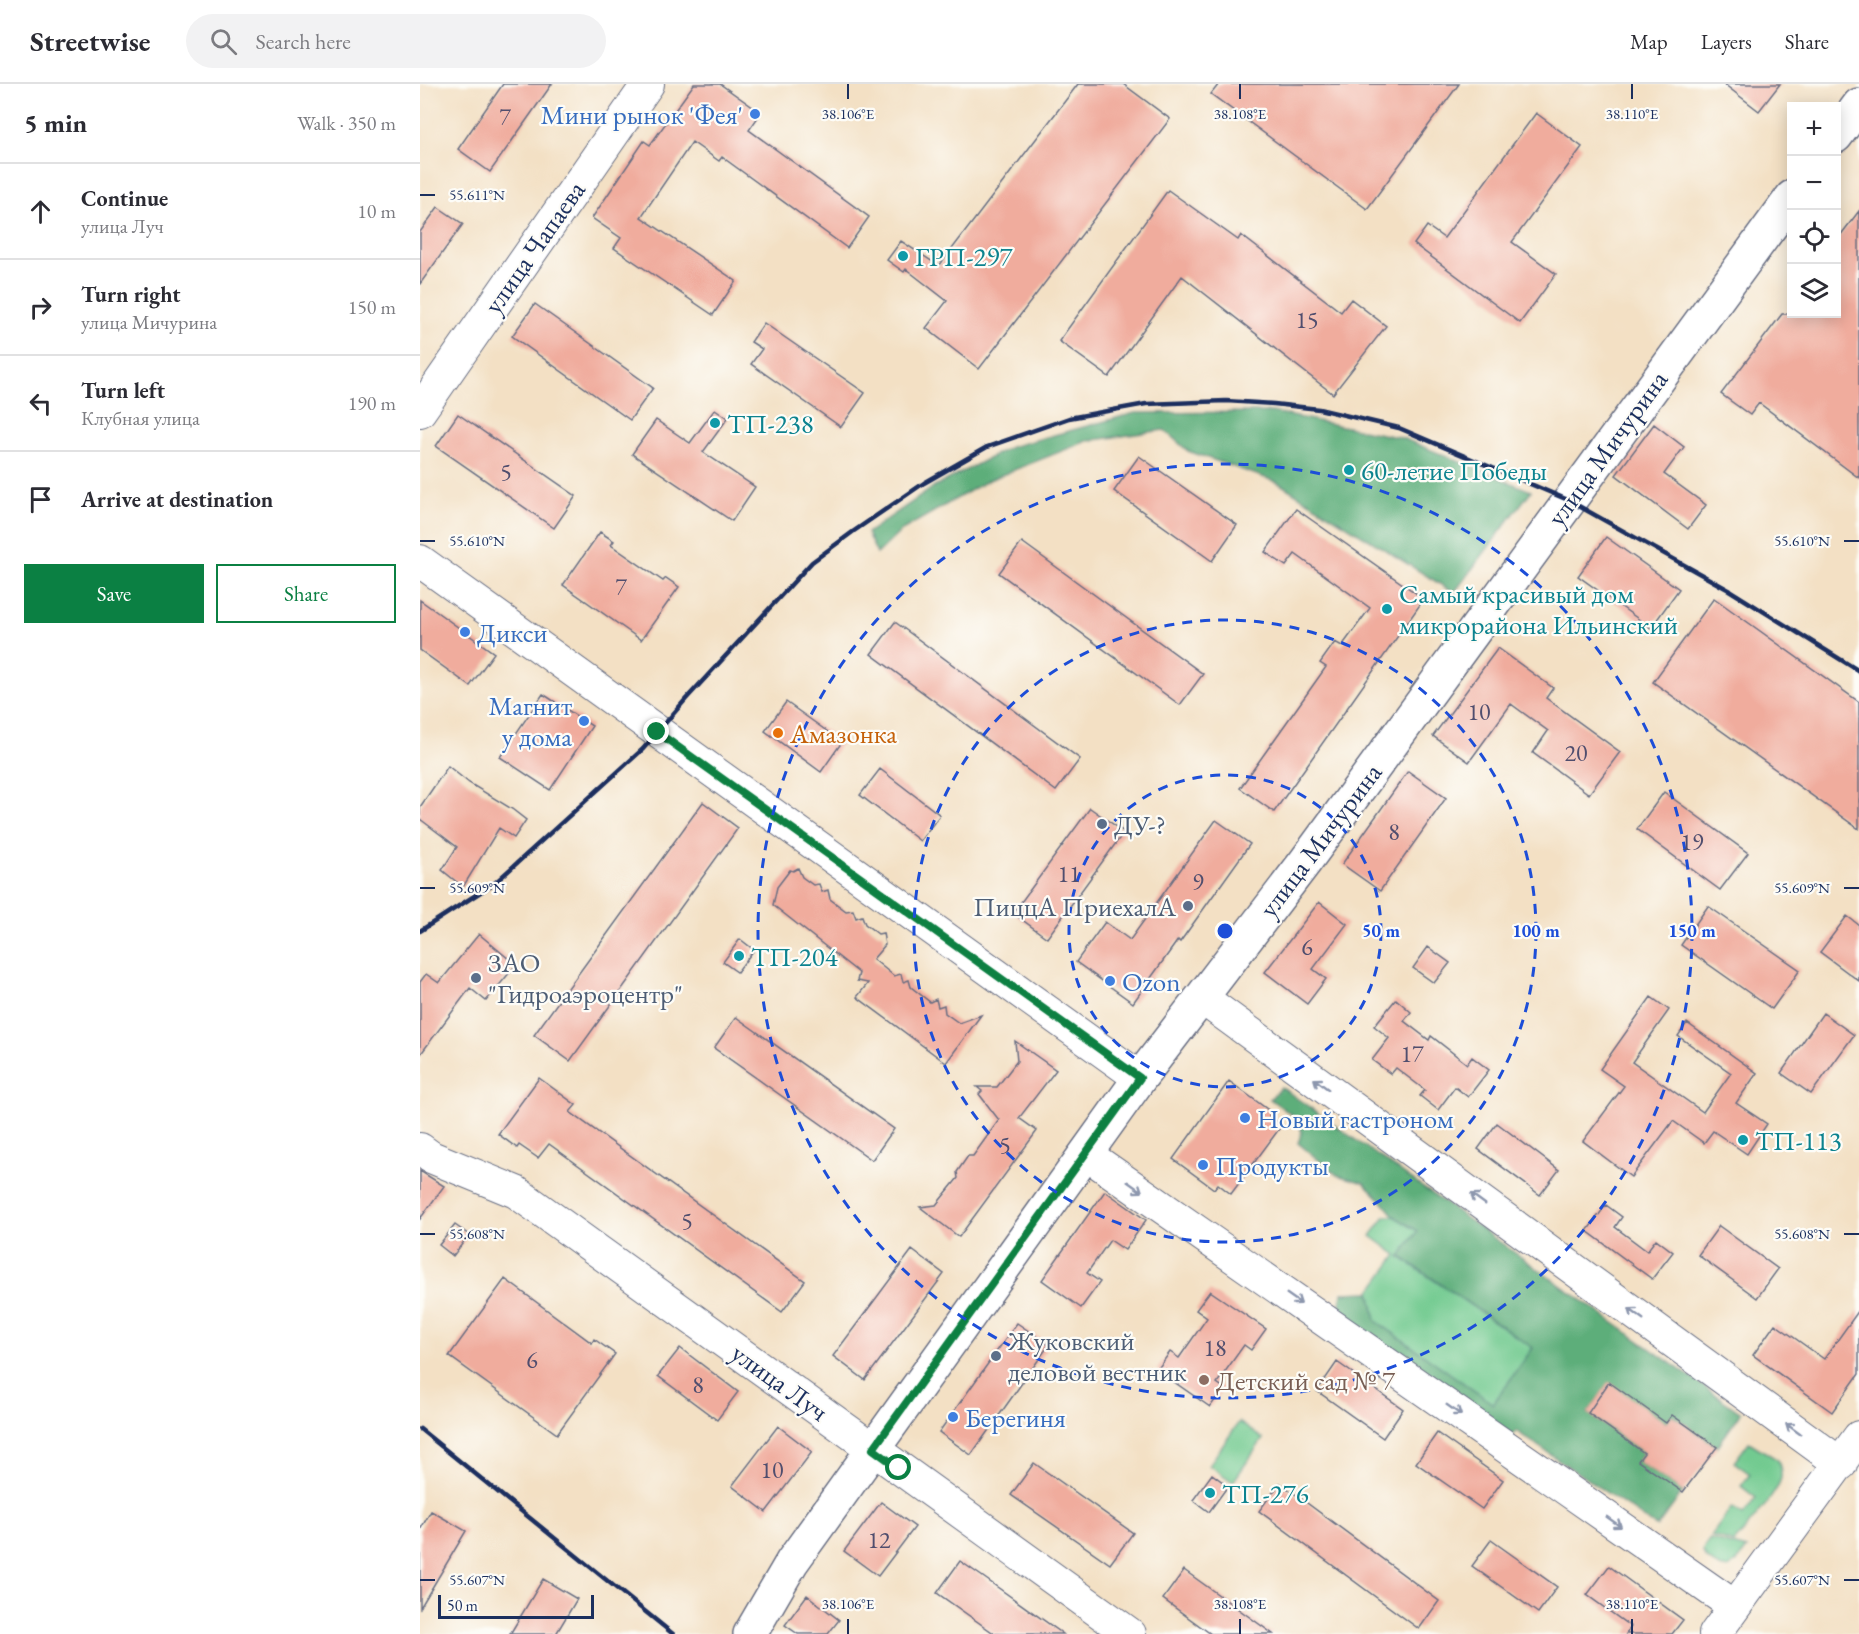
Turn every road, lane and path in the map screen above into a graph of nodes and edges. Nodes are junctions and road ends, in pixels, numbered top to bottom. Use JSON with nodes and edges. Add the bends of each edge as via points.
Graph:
{"nodes":[{"id":1,"x":648,"y":84,"type":"edge"},
{"id":2,"x":1859,"y":105,"type":"edge"},
{"id":3,"x":1841,"y":129,"type":"edge"},
{"id":4,"x":1787,"y":202,"type":"edge"},
{"id":5,"x":420,"y":411,"type":"edge"},
{"id":6,"x":420,"y":561,"type":"edge"},
{"id":7,"x":1202,"y":998,"type":"junction"},
{"id":8,"x":1140,"y":1078,"type":"junction"},
{"id":9,"x":420,"y":1149,"type":"edge"},
{"id":10,"x":1086,"y":1154,"type":"junction"},
{"id":11,"x":1859,"y":1437,"type":"edge"},
{"id":12,"x":873,"y":1449,"type":"junction"},
{"id":13,"x":1841,"y":1464,"type":"junction"},
{"id":14,"x":1734,"y":1606,"type":"junction"},
{"id":15,"x":750,"y":1634,"type":"edge"},
{"id":16,"x":1130,"y":1634,"type":"edge"},
{"id":17,"x":1715,"y":1634,"type":"edge"}],
"edges":[{"from":1,"to":5,"type":"street","name":"улица Чапаева"},
{"from":2,"to":3,"type":"main road"},
{"from":4,"to":7,"type":"main road","name":"улица Мичурина"},
{"from":6,"to":8,"type":"street"},
{"from":7,"to":8,"type":"main road","name":"улица Мичурина"},
{"from":13,"to":7,"type":"street","one_way":true},
{"from":8,"to":10,"type":"main road","name":"улица Мичурина"},
{"from":9,"to":12,"type":"street","name":"улица Луч","via":[[516,1192]]},
{"from":10,"to":12,"type":"main road","name":"улица Мичурина"},
{"from":10,"to":14,"type":"street","one_way":true},
{"from":11,"to":13,"type":"street"},
{"from":12,"to":15,"type":"main road","name":"улица Мичурина","via":[[792,1562]]},
{"from":12,"to":16,"type":"street","name":"улица Луч"},
{"from":13,"to":14,"type":"street"},
{"from":14,"to":17,"type":"street"}]}
